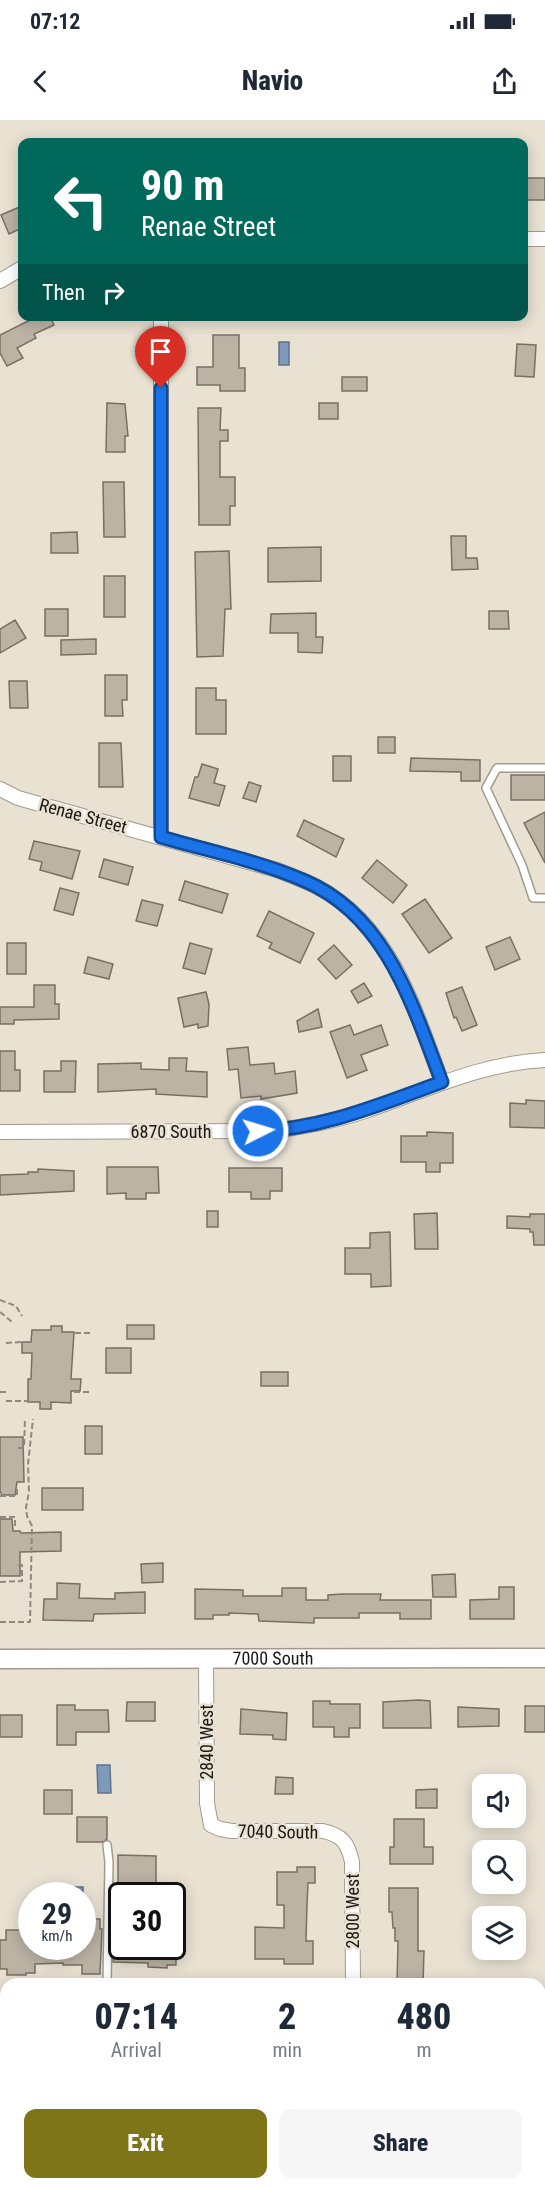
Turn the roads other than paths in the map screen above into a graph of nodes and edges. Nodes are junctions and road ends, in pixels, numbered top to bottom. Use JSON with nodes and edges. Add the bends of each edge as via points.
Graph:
{"nodes":[{"id":1,"x":528,"y":239,"type":"edge"},
{"id":2,"x":545,"y":239,"type":"edge"},
{"id":3,"x":18,"y":270,"type":"edge"},
{"id":4,"x":0,"y":281,"type":"edge"},
{"id":5,"x":160,"y":321,"type":"edge"},
{"id":6,"x":545,"y":768,"type":"edge"},
{"id":7,"x":0,"y":789,"type":"edge"},
{"id":8,"x":161,"y":837,"type":"junction"},
{"id":9,"x":545,"y":898,"type":"edge"},
{"id":10,"x":545,"y":1060,"type":"edge"},
{"id":11,"x":442,"y":1082,"type":"junction"},
{"id":12,"x":0,"y":1132,"type":"edge"},
{"id":13,"x":545,"y":1658,"type":"edge"},
{"id":14,"x":0,"y":1659,"type":"edge"},
{"id":15,"x":206,"y":1659,"type":"junction"},
{"id":16,"x":211,"y":1825,"type":"joint"},
{"id":17,"x":344,"y":1839,"type":"joint"},
{"id":18,"x":107,"y":1845,"type":"dead end"},
{"id":19,"x":107,"y":1978,"type":"edge"},
{"id":20,"x":353,"y":1978,"type":"edge"}],
"edges":[{"from":1,"to":2,"type":"street"},
{"from":3,"to":4,"type":"street"},
{"from":5,"to":8,"type":"street"},
{"from":6,"to":9,"type":"lane","via":[[497,768],[486,788],[533,898]]},
{"from":7,"to":8,"type":"street","name":"Renae Street","via":[[18,798]]},
{"from":8,"to":11,"type":"street","name":"Renae Street","via":[[277,870],[336,898],[378,940],[393,965]]},
{"from":10,"to":11,"type":"street","name":"6870 South","via":[[507,1063]]},
{"from":11,"to":12,"type":"street","name":"6870 South","via":[[342,1118],[275,1131]]},
{"from":13,"to":15,"type":"main road","name":"7000 South"},
{"from":14,"to":15,"type":"main road","name":"7000 South"},
{"from":15,"to":16,"type":"street","name":"2840 West","via":[[207,1803]]},
{"from":16,"to":17,"type":"street","name":"7040 South","via":[[232,1831],[323,1831]]},
{"from":17,"to":20,"type":"street","name":"2800 West","via":[[352,1862]]},
{"from":18,"to":19,"type":"lane"}]}
